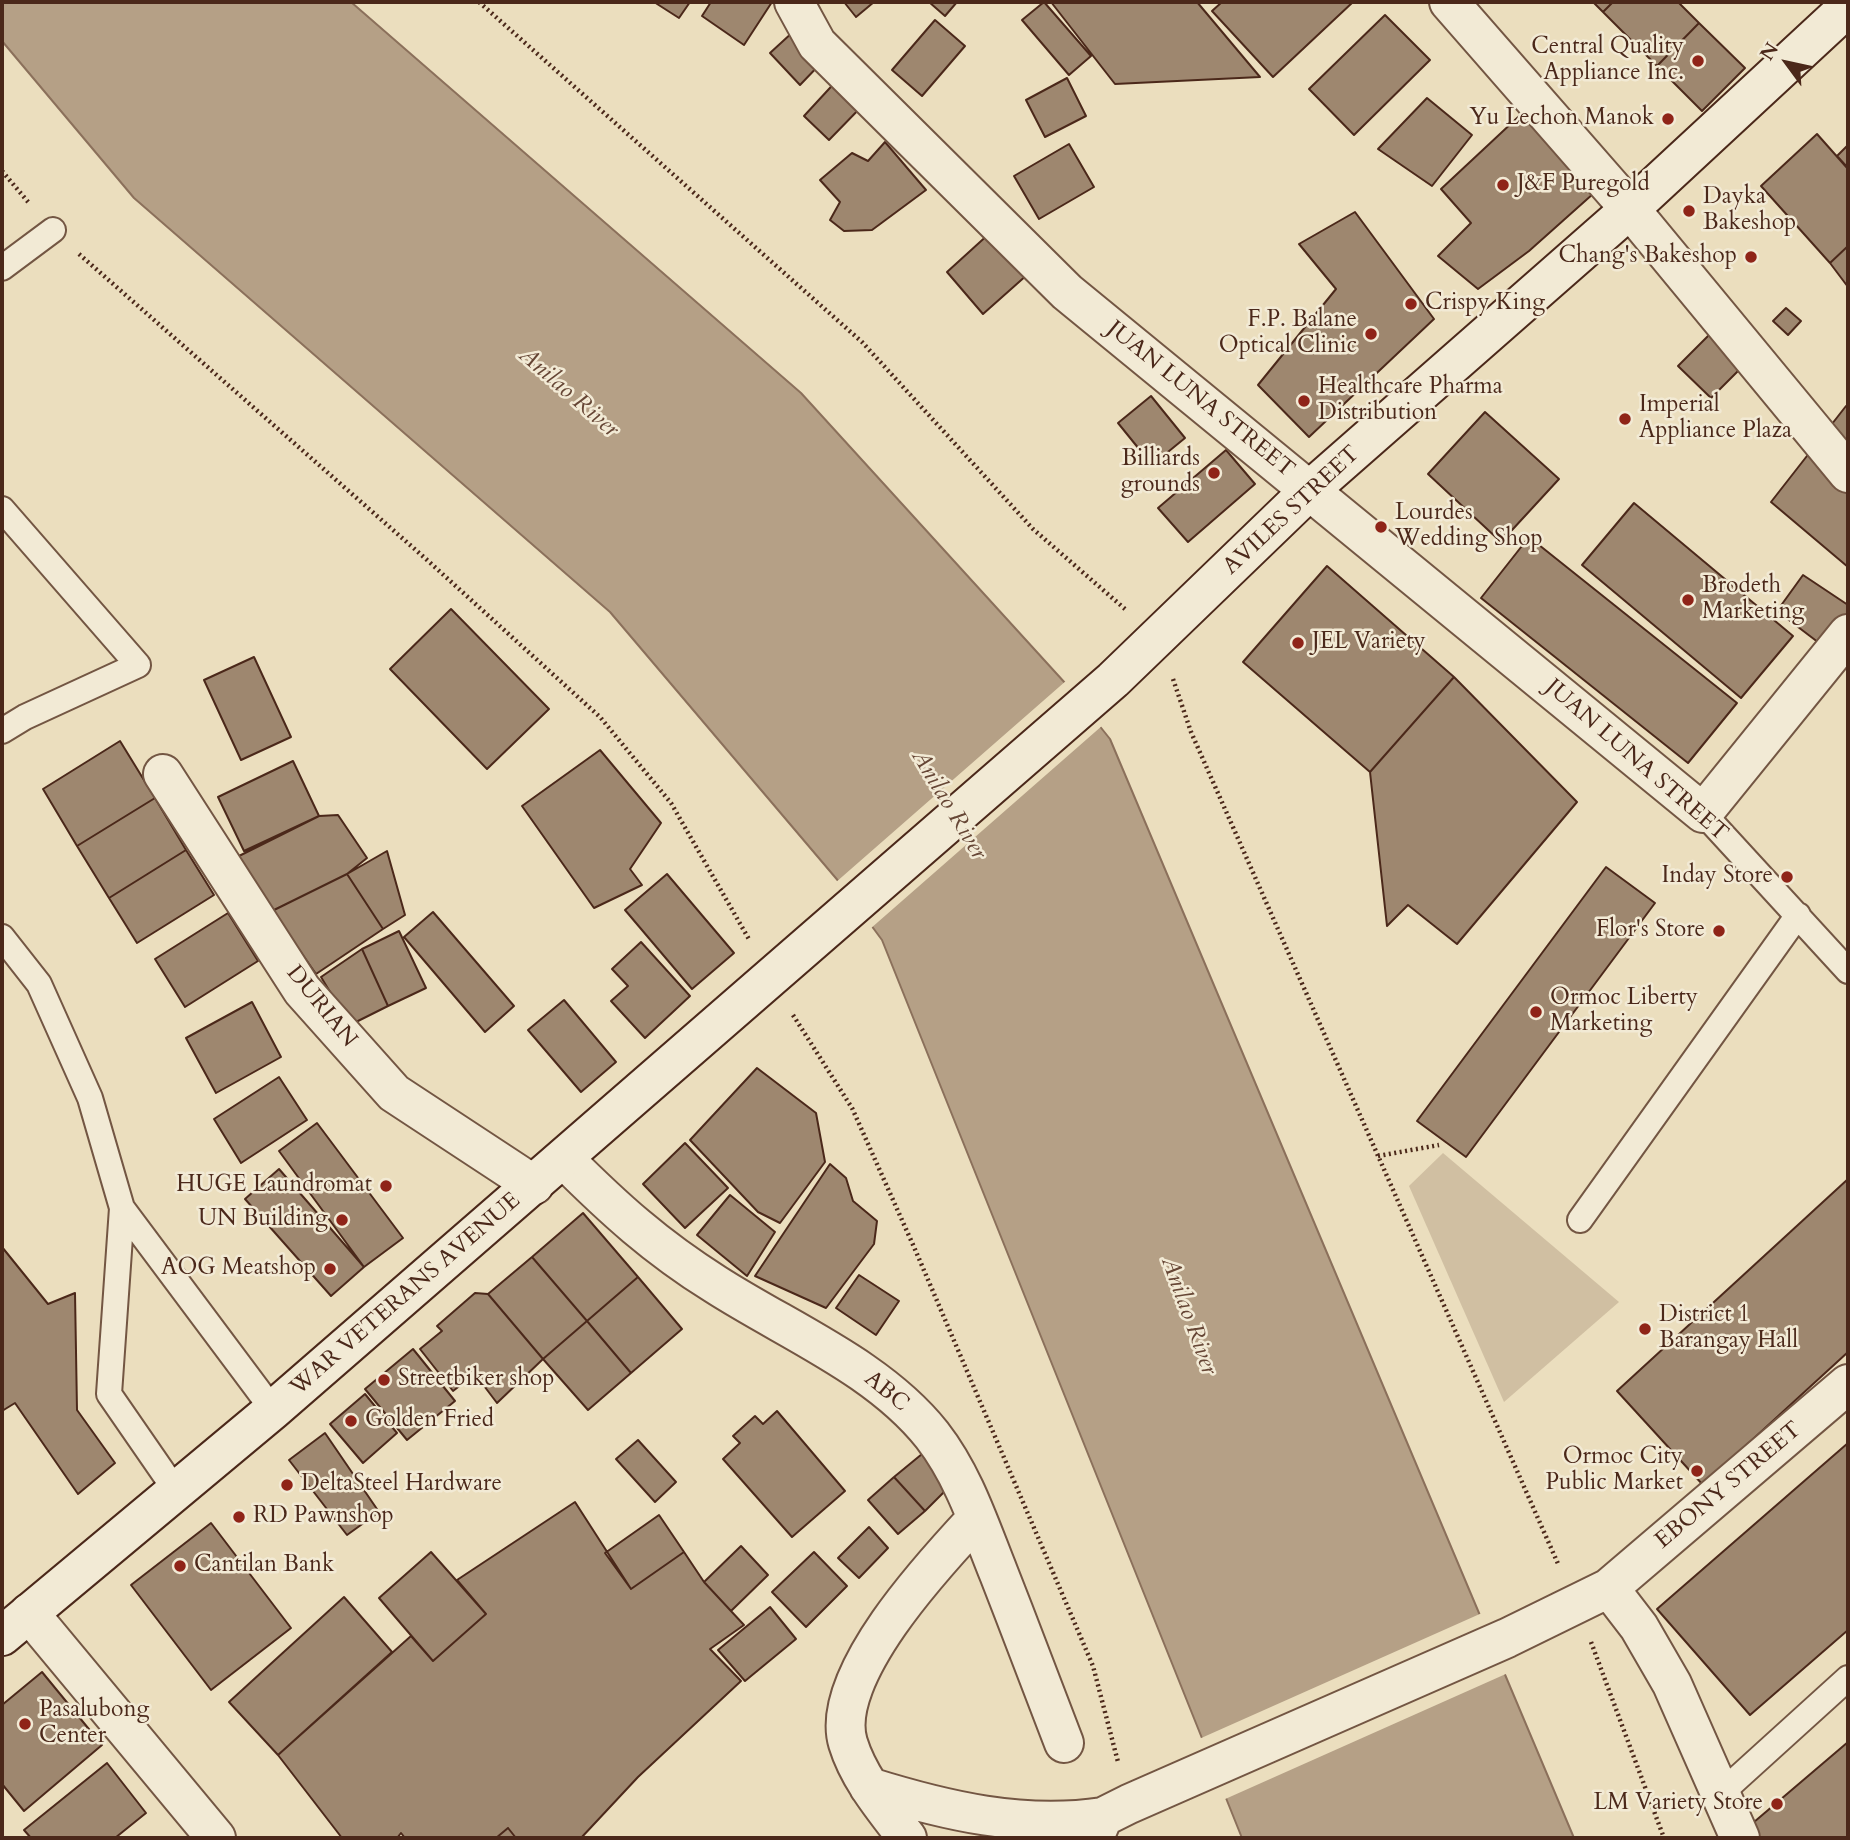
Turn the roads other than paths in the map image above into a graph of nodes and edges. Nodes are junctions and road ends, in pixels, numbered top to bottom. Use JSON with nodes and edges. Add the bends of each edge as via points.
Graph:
{"nodes":[{"id":1,"x":794,"y":2,"type":"edge"},
{"id":2,"x":1449,"y":2,"type":"edge"},
{"id":3,"x":1848,"y":7,"type":"edge"},
{"id":4,"x":1630,"y":209,"type":"junction"},
{"id":5,"x":52,"y":230,"type":"road end"},
{"id":6,"x":2,"y":268,"type":"edge"},
{"id":7,"x":1848,"y":473,"type":"edge"},
{"id":8,"x":1311,"y":489,"type":"junction"},
{"id":9,"x":2,"y":509,"type":"edge"},
{"id":10,"x":1848,"y":634,"type":"edge"},
{"id":11,"x":2,"y":731,"type":"edge"},
{"id":12,"x":163,"y":774,"type":"dead end"},
{"id":13,"x":1703,"y":813,"type":"junction"},
{"id":14,"x":1798,"y":915,"type":"junction"},
{"id":15,"x":2,"y":937,"type":"edge"},
{"id":16,"x":806,"y":949,"type":"joint"},
{"id":17,"x":1848,"y":971,"type":"edge"},
{"id":18,"x":564,"y":1159,"type":"junction"},
{"id":19,"x":534,"y":1185,"type":"junction"},
{"id":20,"x":122,"y":1208,"type":"junction"},
{"id":21,"x":1580,"y":1220,"type":"dead end"},
{"id":22,"x":1848,"y":1384,"type":"edge"},
{"id":23,"x":273,"y":1410,"type":"junction"},
{"id":24,"x":176,"y":1491,"type":"junction"},
{"id":25,"x":977,"y":1518,"type":"junction"},
{"id":26,"x":1593,"y":1597,"type":"junction"},
{"id":27,"x":16,"y":1625,"type":"edge"},
{"id":28,"x":1848,"y":1678,"type":"edge"},
{"id":29,"x":1064,"y":1743,"type":"dead end"},
{"id":30,"x":869,"y":1787,"type":"junction"},
{"id":31,"x":1719,"y":1795,"type":"junction"},
{"id":32,"x":1109,"y":1820,"type":"edge"},
{"id":33,"x":216,"y":1838,"type":"edge"},
{"id":34,"x":907,"y":1838,"type":"edge"},
{"id":35,"x":1740,"y":1838,"type":"edge"}],
"edges":[{"from":1,"to":8,"type":"street","name":"JUAN LUNA STREET","via":[[817,44],[1067,292]]},
{"from":2,"to":4,"type":"street"},
{"from":3,"to":4,"type":"street","name":"AVILES STREET"},
{"from":4,"to":7,"type":"street"},
{"from":4,"to":8,"type":"street","name":"AVILES STREET"},
{"from":5,"to":6,"type":"lane"},
{"from":8,"to":13,"type":"street","name":"JUAN LUNA STREET"},
{"from":8,"to":16,"type":"street","name":"AVILES STREET","via":[[1114,680]]},
{"from":9,"to":11,"type":"lane","via":[[138,664]]},
{"from":10,"to":13,"type":"street"},
{"from":12,"to":19,"type":"street","name":"DURIAN","via":[[302,990],[394,1093]]},
{"from":13,"to":14,"type":"lane","name":"JUAN LUNA STREET"},
{"from":14,"to":17,"type":"lane","name":"JUAN LUNA STREET"},
{"from":14,"to":21,"type":"lane"},
{"from":15,"to":20,"type":"lane","via":[[39,984],[90,1098]]},
{"from":16,"to":18,"type":"street","name":"WAR VETERANS AVENUE"},
{"from":18,"to":19,"type":"street","name":"WAR VETERANS AVENUE"},
{"from":18,"to":25,"type":"street","name":"ABC","via":[[627,1222],[671,1256],[857,1369],[902,1403],[956,1469]]},
{"from":19,"to":23,"type":"street","name":"WAR VETERANS AVENUE"},
{"from":20,"to":23,"type":"lane"},
{"from":20,"to":24,"type":"lane","via":[[109,1395]]},
{"from":22,"to":26,"type":"street","name":"EBONY STREET"},
{"from":23,"to":24,"type":"street","name":"WAR VETERANS AVENUE"},
{"from":24,"to":27,"type":"street","name":"WAR VETERANS AVENUE"},
{"from":25,"to":29,"type":"street","name":"ABC"},
{"from":25,"to":30,"type":"street","via":[[936,1561],[860,1670],[846,1708],[847,1742]]},
{"from":26,"to":31,"type":"street","via":[[1639,1627]]},
{"from":26,"to":32,"type":"street","name":"EBONY STREET"},
{"from":27,"to":33,"type":"street"},
{"from":28,"to":31,"type":"lane"},
{"from":30,"to":32,"type":"street","name":"EBONY STREET","via":[[948,1810],[996,1817],[1039,1822]]},
{"from":30,"to":34,"type":"street"},
{"from":31,"to":35,"type":"street"}]}
